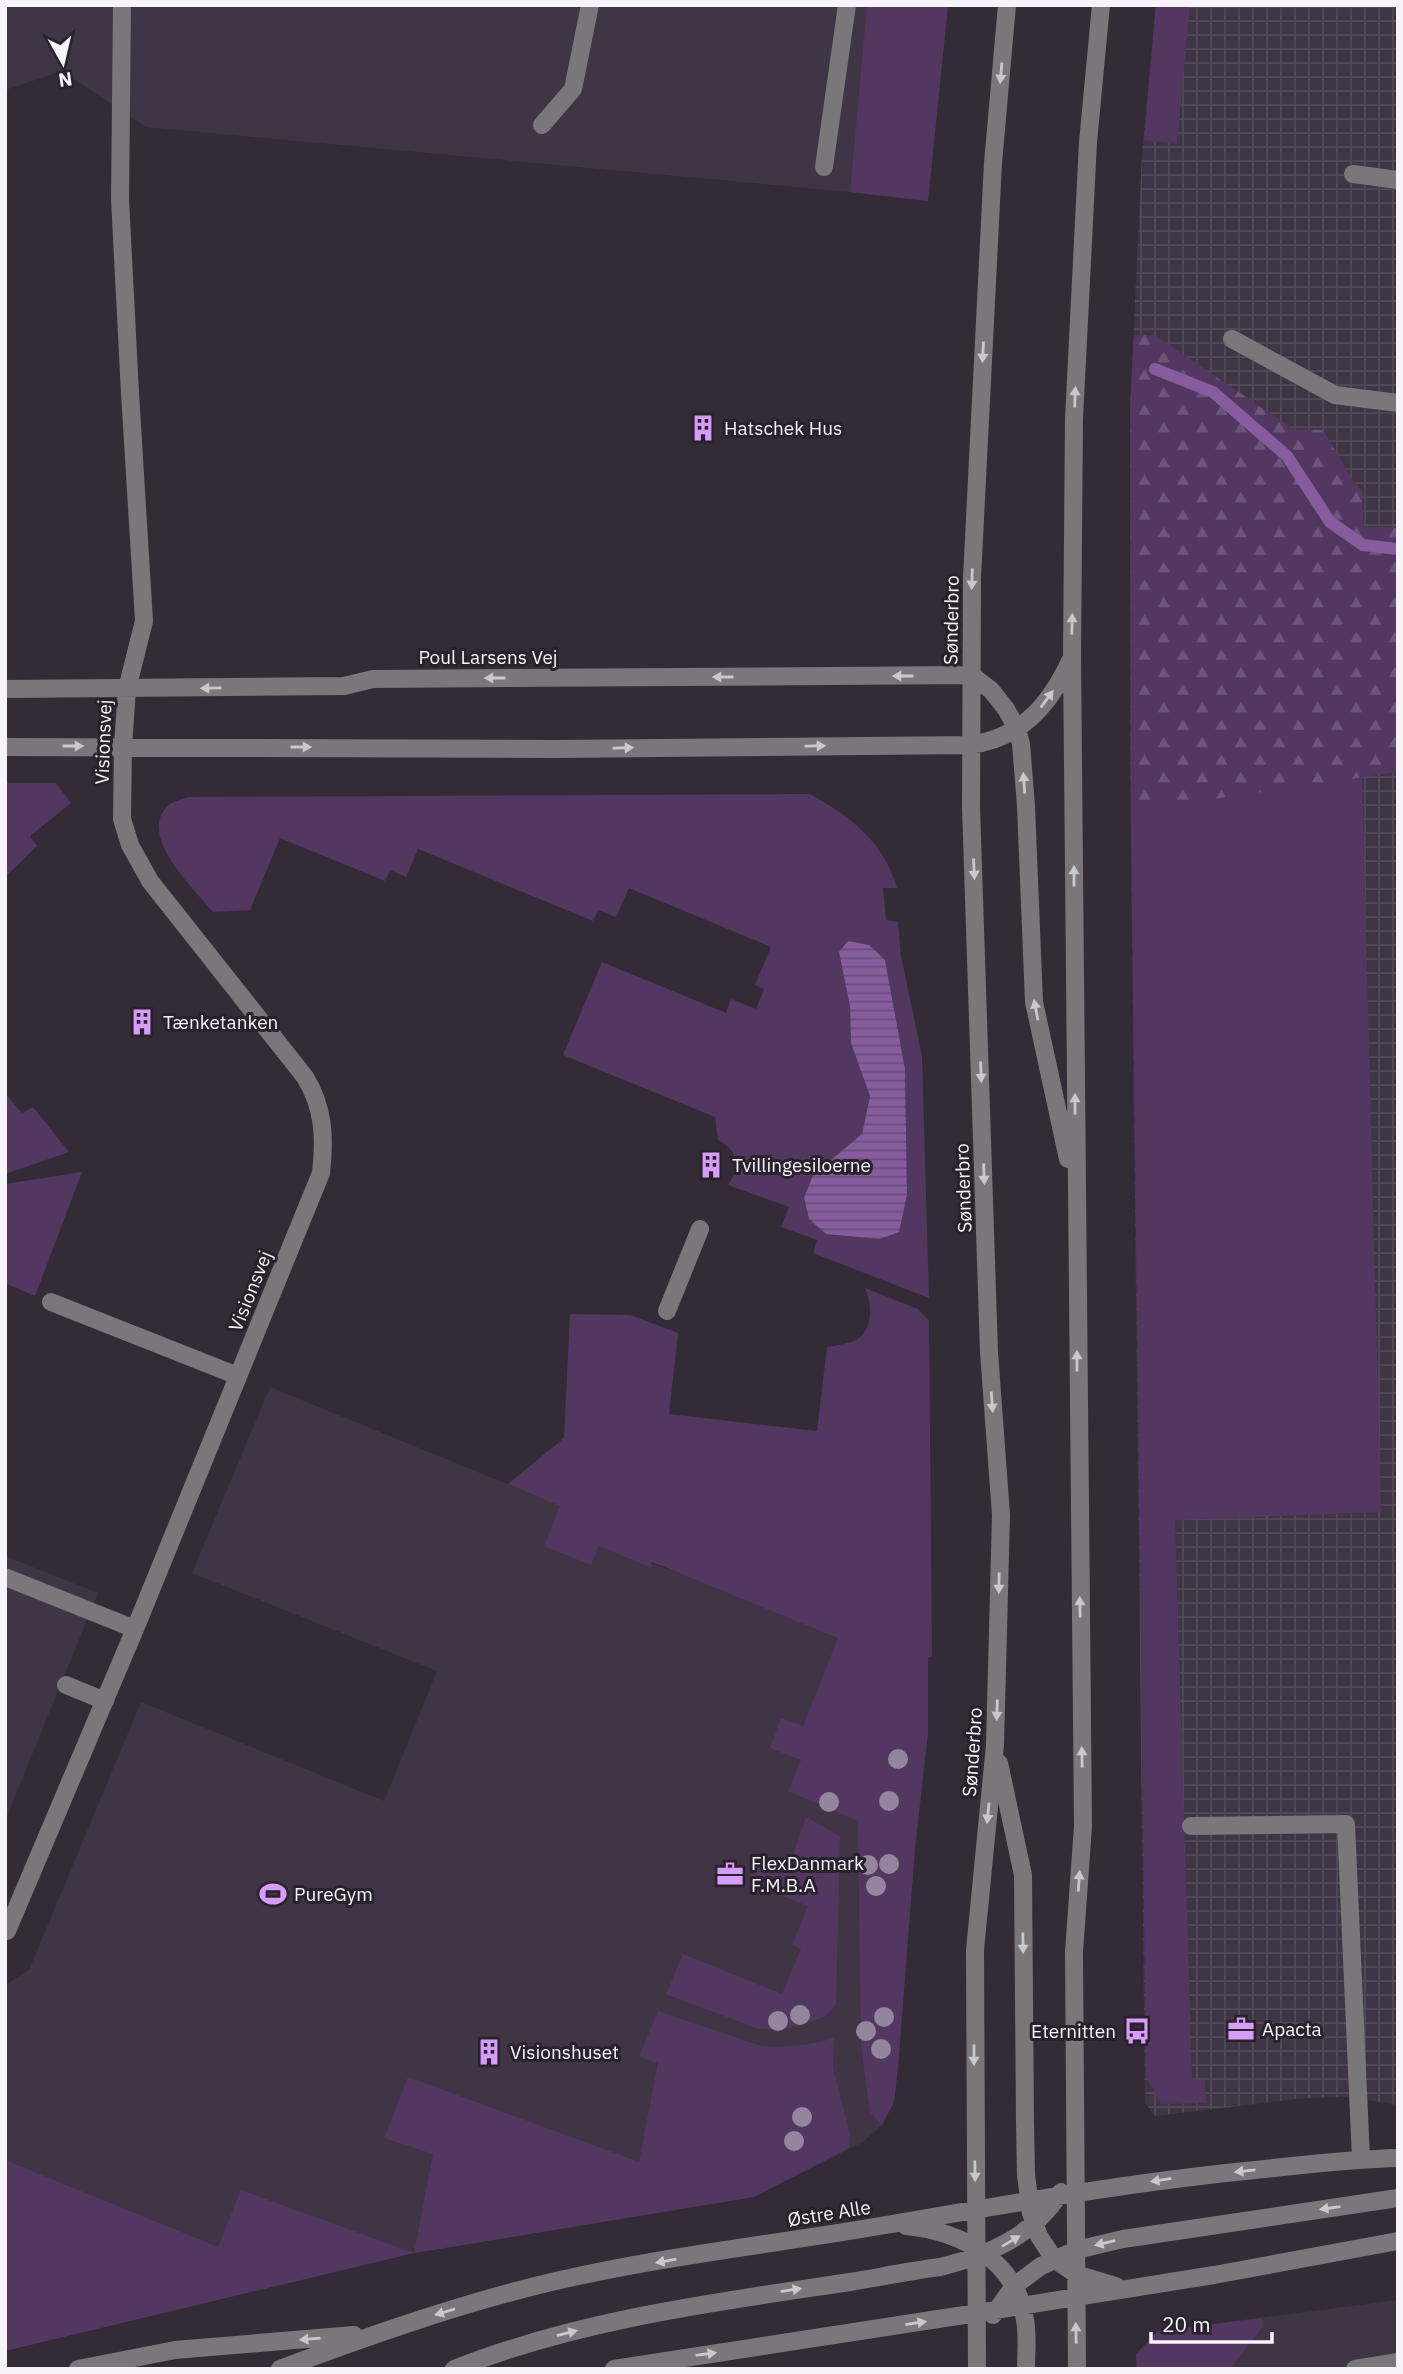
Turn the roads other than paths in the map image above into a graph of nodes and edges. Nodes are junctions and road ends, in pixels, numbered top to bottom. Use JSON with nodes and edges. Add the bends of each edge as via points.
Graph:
{"nodes":[{"id":1,"x":122,"y":5,"type":"edge"},
{"id":2,"x":590,"y":5,"type":"edge"},
{"id":3,"x":847,"y":5,"type":"edge"},
{"id":4,"x":1007,"y":5,"type":"edge"},
{"id":5,"x":1101,"y":5,"type":"edge"},
{"id":6,"x":542,"y":125,"type":"dead end"},
{"id":7,"x":824,"y":167,"type":"dead end"},
{"id":8,"x":1353,"y":174,"type":"dead end"},
{"id":9,"x":1398,"y":180,"type":"edge"},
{"id":10,"x":1232,"y":339,"type":"dead end"},
{"id":11,"x":1398,"y":403,"type":"edge"},
{"id":12,"x":1072,"y":656,"type":"junction"},
{"id":13,"x":971,"y":675,"type":"junction"},
{"id":14,"x":5,"y":688,"type":"edge"},
{"id":15,"x":127,"y":689,"type":"junction"},
{"id":16,"x":1017,"y":729,"type":"junction"},
{"id":17,"x":970,"y":745,"type":"junction"},
{"id":18,"x":122,"y":746,"type":"junction"},
{"id":19,"x":5,"y":747,"type":"edge"},
{"id":20,"x":1076,"y":1197,"type":"junction"},
{"id":21,"x":700,"y":1229,"type":"dead end"},
{"id":22,"x":51,"y":1302,"type":"dead end"},
{"id":23,"x":667,"y":1311,"type":"dead end"},
{"id":24,"x":238,"y":1376,"type":"junction"},
{"id":25,"x":5,"y":1577,"type":"edge"},
{"id":26,"x":135,"y":1629,"type":"junction"},
{"id":27,"x":66,"y":1685,"type":"dead end"},
{"id":28,"x":104,"y":1701,"type":"junction"},
{"id":29,"x":995,"y":1745,"type":"junction"},
{"id":30,"x":1191,"y":1826,"type":"dead end"},
{"id":31,"x":14,"y":1891,"type":"edge"},
{"id":32,"x":7,"y":1931,"type":"edge"},
{"id":33,"x":1398,"y":2158,"type":"edge"},
{"id":34,"x":1361,"y":2159,"type":"junction"},
{"id":35,"x":1067,"y":2194,"type":"junction"},
{"id":36,"x":1398,"y":2198,"type":"edge"},
{"id":37,"x":1029,"y":2200,"type":"junction"},
{"id":38,"x":976,"y":2209,"type":"junction"},
{"id":39,"x":891,"y":2224,"type":"junction"},
{"id":40,"x":1035,"y":2225,"type":"junction"},
{"id":41,"x":1398,"y":2241,"type":"edge"},
{"id":42,"x":1076,"y":2250,"type":"junction"},
{"id":43,"x":980,"y":2253,"type":"junction"},
{"id":44,"x":1054,"y":2259,"type":"junction"},
{"id":45,"x":1076,"y":2274,"type":"junction"},
{"id":46,"x":1014,"y":2286,"type":"junction"},
{"id":47,"x":1131,"y":2288,"type":"junction"},
{"id":48,"x":1076,"y":2297,"type":"junction"},
{"id":49,"x":1022,"y":2305,"type":"junction"},
{"id":50,"x":996,"y":2310,"type":"junction"},
{"id":51,"x":977,"y":2313,"type":"junction"},
{"id":52,"x":378,"y":2333,"type":"junction"},
{"id":53,"x":1398,"y":2362,"type":"edge"},
{"id":54,"x":977,"y":2365,"type":"edge"},
{"id":55,"x":78,"y":2369,"type":"edge"},
{"id":56,"x":280,"y":2369,"type":"edge"},
{"id":57,"x":454,"y":2369,"type":"edge"},
{"id":58,"x":614,"y":2369,"type":"edge"},
{"id":59,"x":1026,"y":2369,"type":"edge"},
{"id":60,"x":1077,"y":2369,"type":"edge"},
{"id":61,"x":1354,"y":2369,"type":"edge"}],
"edges":[{"from":1,"to":15,"type":"street","name":"Visionsvej","via":[[120,199],[144,621]]},
{"from":2,"to":6,"type":"street","via":[[573,89]]},
{"from":3,"to":7,"type":"street"},
{"from":4,"to":13,"type":"street","name":"Sønderbro","one_way":true,"via":[[993,163]]},
{"from":12,"to":5,"type":"street","one_way":true,"via":[[1074,419],[1088,142]]},
{"from":8,"to":9,"type":"street"},
{"from":10,"to":11,"type":"street","via":[[1335,396]]},
{"from":16,"to":12,"type":"street","one_way":true,"via":[[1044,705]]},
{"from":20,"to":12,"type":"street","one_way":true},
{"from":13,"to":15,"type":"street","name":"Poul Larsens Vej","one_way":true,"via":[[373,679],[344,686]]},
{"from":13,"to":16,"type":"street","via":[[990,690]]},
{"from":13,"to":17,"type":"street","name":"Sønderbro"},
{"from":14,"to":15,"type":"street","name":"Poul Larsens Vej"},
{"from":15,"to":18,"type":"street","name":"Visionsvej"},
{"from":16,"to":17,"type":"street","via":[[992,742]]},
{"from":20,"to":16,"type":"street","one_way":true,"via":[[1034,1002],[1023,757]]},
{"from":18,"to":17,"type":"street","one_way":true,"via":[[555,749]]},
{"from":17,"to":29,"type":"street","name":"Sønderbro","one_way":true,"via":[[989,1352],[1000,1515]]},
{"from":19,"to":18,"type":"street","one_way":true},
{"from":18,"to":24,"type":"street","name":"Visionsvej","via":[[122,819],[130,845],[150,881],[305,1077],[321,1111],[324,1146],[320,1173]]},
{"from":35,"to":20,"type":"street","one_way":true,"via":[[1076,2146],[1074,1952],[1083,1826]]},
{"from":21,"to":23,"type":"street"},
{"from":22,"to":24,"type":"street"},
{"from":24,"to":26,"type":"street","name":"Visionsvej"},
{"from":25,"to":26,"type":"street"},
{"from":26,"to":28,"type":"street","name":"Visionsvej"},
{"from":27,"to":28,"type":"street"},
{"from":28,"to":31,"type":"street","name":"Visionsvej"},
{"from":29,"to":37,"type":"street","one_way":true,"via":[[1023,1874]]},
{"from":29,"to":38,"type":"street","name":"Sønderbro","one_way":true,"via":[[975,1950]]},
{"from":30,"to":34,"type":"street","via":[[1346,1824]]},
{"from":31,"to":32,"type":"street","name":"Visionsvej"},
{"from":33,"to":34,"type":"street","name":"Østre Alle"},
{"from":34,"to":35,"type":"street","name":"Østre Alle","one_way":true},
{"from":35,"to":37,"type":"street","name":"Østre Alle"},
{"from":35,"to":40,"type":"street"},
{"from":35,"to":42,"type":"street"},
{"from":36,"to":42,"type":"street","one_way":true},
{"from":37,"to":38,"type":"street","name":"Østre Alle"},
{"from":37,"to":40,"type":"street"},
{"from":38,"to":39,"type":"street","name":"Østre Alle"},
{"from":38,"to":43,"type":"street","name":"Sønderbro"},
{"from":39,"to":43,"type":"street","via":[[951,2236]]},
{"from":39,"to":52,"type":"street","name":"Østre Alle","one_way":true,"via":[[532,2287]]},
{"from":43,"to":40,"type":"street","one_way":true,"via":[[1004,2245]]},
{"from":40,"to":44,"type":"street"},
{"from":41,"to":47,"type":"street"},
{"from":42,"to":44,"type":"street"},
{"from":42,"to":45,"type":"street"},
{"from":43,"to":46,"type":"street","via":[[998,2263]]},
{"from":43,"to":51,"type":"street","name":"Sønderbro"},
{"from":57,"to":43,"type":"street","one_way":true,"via":[[501,2350],[626,2319],[940,2267]]},
{"from":44,"to":45,"type":"street"},
{"from":44,"to":46,"type":"street"},
{"from":45,"to":47,"type":"street"},
{"from":45,"to":48,"type":"street"},
{"from":46,"to":49,"type":"street"},
{"from":46,"to":50,"type":"street"},
{"from":47,"to":48,"type":"street"},
{"from":48,"to":49,"type":"street"},
{"from":60,"to":48,"type":"street","one_way":true},
{"from":49,"to":50,"type":"street"},
{"from":49,"to":59,"type":"street"},
{"from":50,"to":51,"type":"street"},
{"from":50,"to":54,"type":"street"},
{"from":51,"to":54,"type":"street","name":"Sønderbro"},
{"from":58,"to":51,"type":"street","one_way":true},
{"from":52,"to":55,"type":"street","one_way":true,"via":[[175,2350]]},
{"from":52,"to":56,"type":"street","name":"Østre Alle"},
{"from":53,"to":61,"type":"street"}]}
